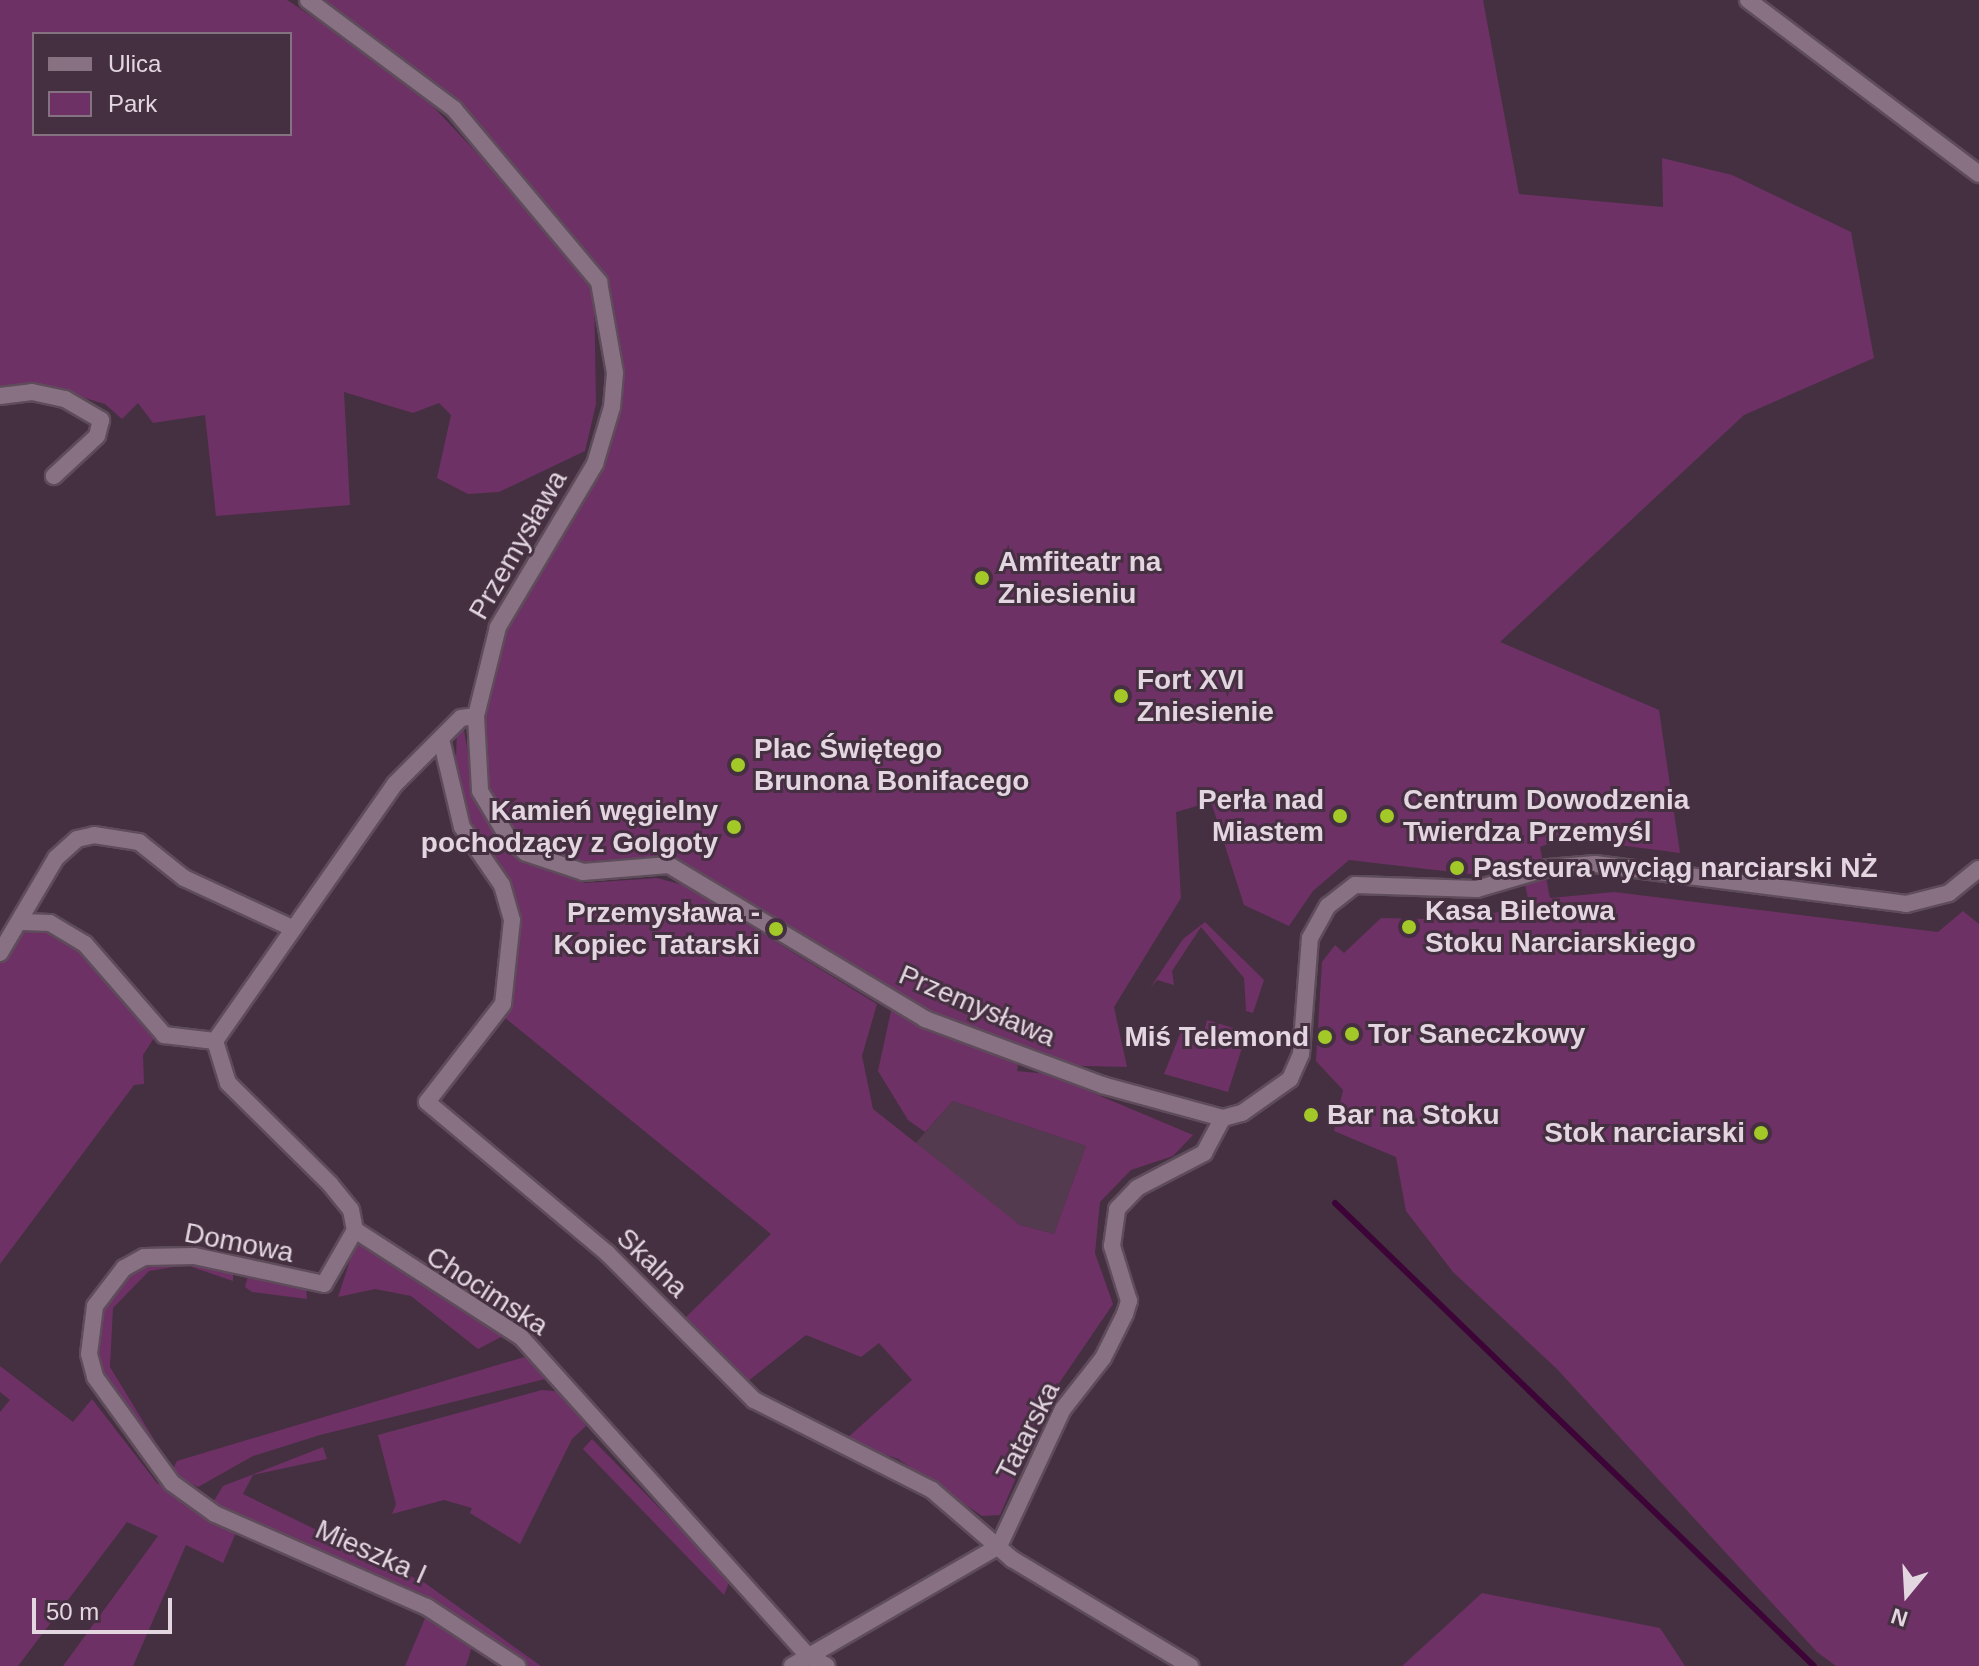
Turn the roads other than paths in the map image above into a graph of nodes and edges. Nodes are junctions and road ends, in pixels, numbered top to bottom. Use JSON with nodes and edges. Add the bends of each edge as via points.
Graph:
{"nodes":[{"id":1,"x":308,"y":0,"type":"edge"},
{"id":2,"x":1748,"y":0,"type":"edge"},
{"id":3,"x":1979,"y":174,"type":"edge"},
{"id":4,"x":0,"y":396,"type":"edge"},
{"id":5,"x":54,"y":476,"type":"dead end"},
{"id":6,"x":476,"y":716,"type":"junction"},
{"id":7,"x":441,"y":739,"type":"junction"},
{"id":8,"x":1979,"y":869,"type":"edge"},
{"id":9,"x":22,"y":922,"type":"junction"},
{"id":10,"x":292,"y":928,"type":"junction"},
{"id":11,"x":0,"y":953,"type":"edge"},
{"id":12,"x":215,"y":1041,"type":"junction"},
{"id":13,"x":1223,"y":1118,"type":"junction"},
{"id":14,"x":355,"y":1230,"type":"junction"},
{"id":15,"x":195,"y":1499,"type":"joint"},
{"id":16,"x":999,"y":1546,"type":"junction"},
{"id":17,"x":808,"y":1656,"type":"junction"},
{"id":18,"x":517,"y":1666,"type":"edge"},
{"id":19,"x":792,"y":1666,"type":"edge"},
{"id":20,"x":827,"y":1666,"type":"edge"},
{"id":21,"x":1190,"y":1666,"type":"edge"}],
"edges":[{"from":1,"to":6,"type":"street","name":"Przemysława","via":[[454,109],[599,282],[615,373],[612,407],[595,464],[498,627]]},
{"from":2,"to":3,"type":"street"},
{"from":4,"to":5,"type":"street","via":[[32,392],[65,399],[101,420],[97,436]]},
{"from":6,"to":7,"type":"street","via":[[461,718]]},
{"from":6,"to":13,"type":"street","name":"Przemysława","via":[[480,791],[507,836],[526,853],[583,872],[669,865],[925,1019],[1102,1085]]},
{"from":7,"to":10,"type":"street","via":[[395,784],[314,909]]},
{"from":7,"to":16,"type":"street","name":"Skalna","via":[[462,827],[502,885],[512,920],[503,1004],[427,1102],[607,1253],[754,1400],[932,1490]]},
{"from":8,"to":13,"type":"street","via":[[1949,893],[1906,904],[1595,864],[1477,889],[1355,885],[1328,906],[1310,938],[1301,1054],[1290,1079],[1273,1095]]},
{"from":9,"to":10,"type":"street","via":[[65,848],[77,839],[118,834],[184,878]]},
{"from":9,"to":11,"type":"street"},
{"from":9,"to":12,"type":"street","via":[[50,923],[85,944],[164,1035]]},
{"from":10,"to":12,"type":"street"},
{"from":12,"to":14,"type":"street","via":[[228,1083],[330,1184],[351,1210]]},
{"from":13,"to":16,"type":"street","name":"Tatarska","via":[[1204,1153],[1137,1188],[1117,1209],[1112,1246],[1129,1301],[1125,1314],[1103,1358],[1063,1409]]},
{"from":14,"to":15,"type":"street","name":"Domowa","via":[[324,1284],[165,1254],[144,1257],[108,1281],[90,1330],[95,1377],[162,1470]]},
{"from":14,"to":17,"type":"street","name":"Chocimska","via":[[521,1337]]},
{"from":15,"to":18,"type":"street","name":"Mieszka I","via":[[427,1607]]},
{"from":16,"to":17,"type":"street"},
{"from":16,"to":21,"type":"street","name":"Skalna"},
{"from":17,"to":19,"type":"street"},
{"from":17,"to":20,"type":"street"}]}
